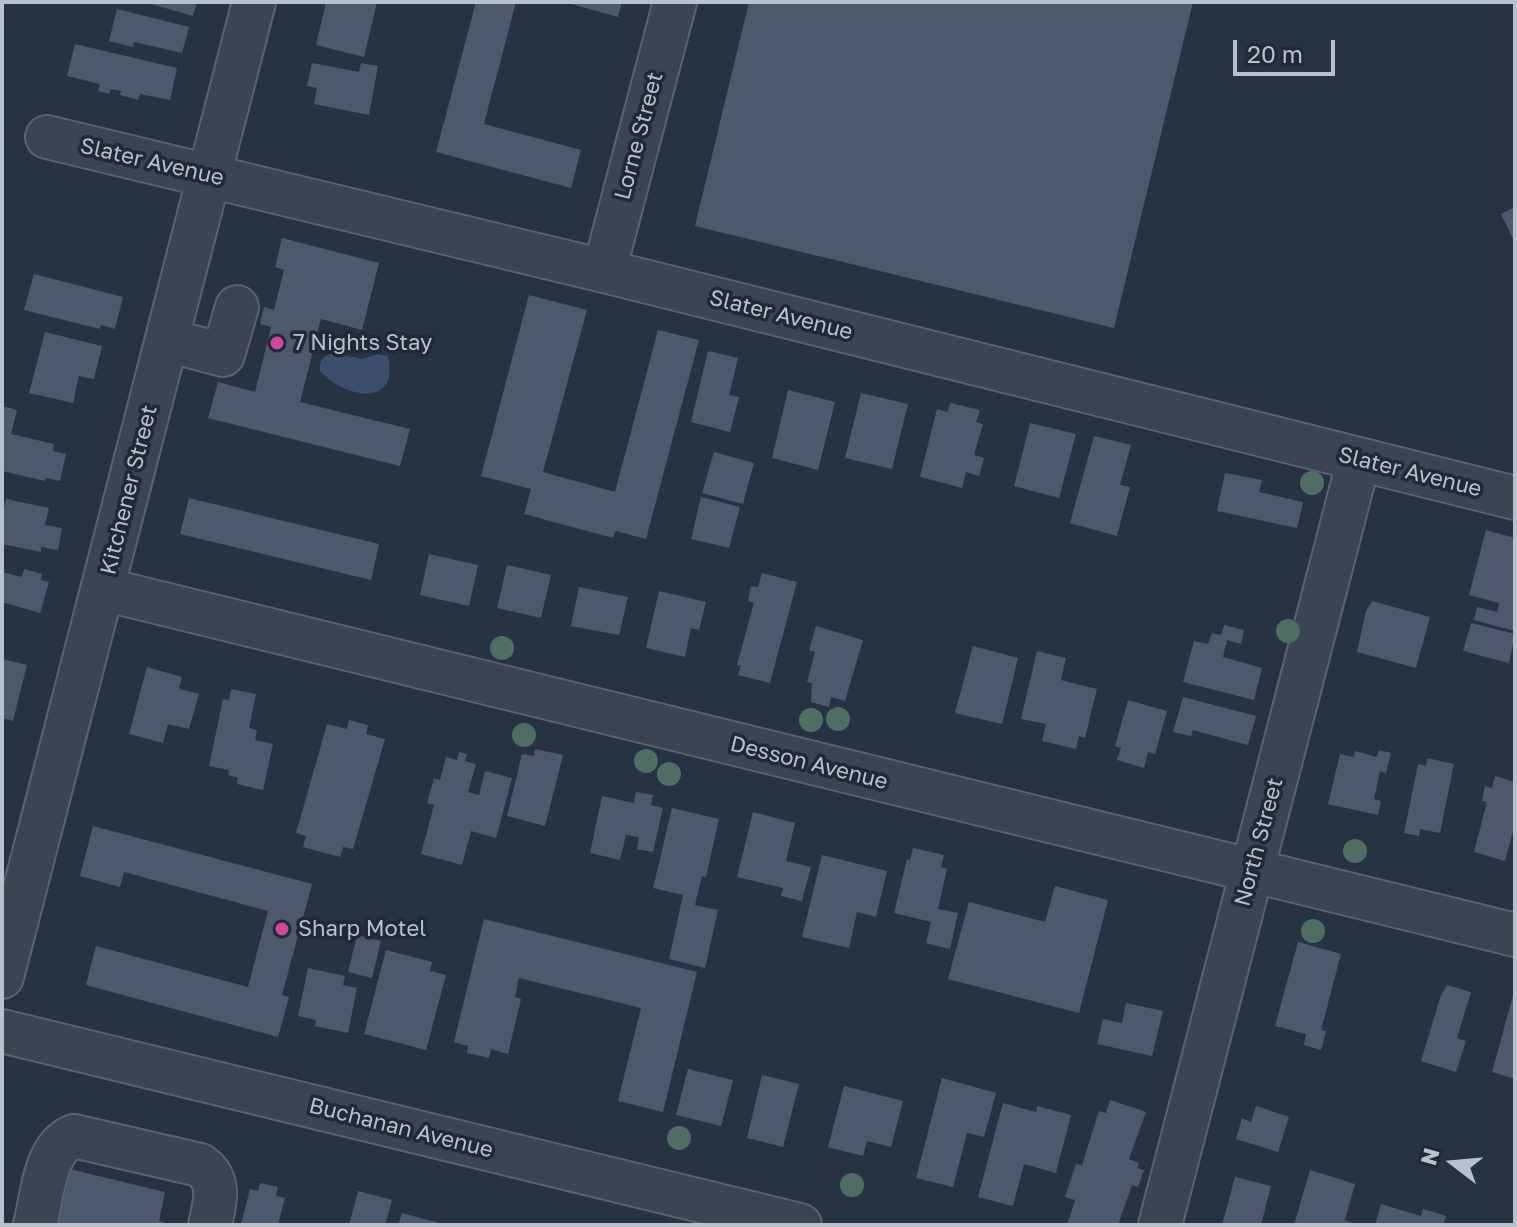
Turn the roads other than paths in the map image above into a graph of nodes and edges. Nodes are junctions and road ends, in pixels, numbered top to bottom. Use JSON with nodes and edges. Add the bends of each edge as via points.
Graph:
{"nodes":[{"id":1,"x":254,"y":2,"type":"edge"},
{"id":2,"x":675,"y":2,"type":"edge"},
{"id":3,"x":47,"y":137,"type":"dead end"},
{"id":4,"x":210,"y":176,"type":"junction"},
{"id":5,"x":604,"y":271,"type":"junction"},
{"id":6,"x":237,"y":307,"type":"dead end"},
{"id":7,"x":167,"y":340,"type":"junction"},
{"id":8,"x":1359,"y":459,"type":"junction"},
{"id":9,"x":1515,"y":498,"type":"edge"},
{"id":10,"x":103,"y":589,"type":"junction"},
{"id":11,"x":1251,"y":872,"type":"junction"},
{"id":12,"x":1515,"y":935,"type":"edge"},
{"id":13,"x":2,"y":977,"type":"edge"},
{"id":14,"x":2,"y":1031,"type":"edge"},
{"id":15,"x":139,"y":1150,"type":"junction"},
{"id":16,"x":35,"y":1225,"type":"edge"},
{"id":17,"x":197,"y":1225,"type":"edge"},
{"id":18,"x":210,"y":1225,"type":"edge"},
{"id":19,"x":800,"y":1225,"type":"edge"},
{"id":20,"x":1160,"y":1225,"type":"edge"}],
"edges":[{"from":1,"to":4,"type":"street","name":"Kitchener Street"},
{"from":2,"to":5,"type":"street","name":"Lorne Street"},
{"from":3,"to":4,"type":"street","name":"Slater Avenue"},
{"from":4,"to":5,"type":"street","name":"Slater Avenue"},
{"from":4,"to":7,"type":"street","name":"Kitchener Street"},
{"from":5,"to":8,"type":"street","name":"Slater Avenue"},
{"from":6,"to":7,"type":"street","via":[[223,355]]},
{"from":7,"to":10,"type":"street","name":"Kitchener Street"},
{"from":8,"to":9,"type":"street","name":"Slater Avenue"},
{"from":8,"to":11,"type":"street","name":"North Street"},
{"from":10,"to":11,"type":"street","name":"Desson Avenue"},
{"from":10,"to":13,"type":"street","name":"Kitchener Street"},
{"from":11,"to":12,"type":"street","name":"Desson Avenue"},
{"from":11,"to":20,"type":"street","name":"North Street"},
{"from":14,"to":19,"type":"street","name":"Buchanan Avenue"},
{"from":15,"to":16,"type":"street","via":[[84,1137],[67,1139],[50,1163]]},
{"from":15,"to":17,"type":"street","via":[[172,1170],[194,1205]]},
{"from":15,"to":18,"type":"street","via":[[207,1170],[216,1191]]}]}
